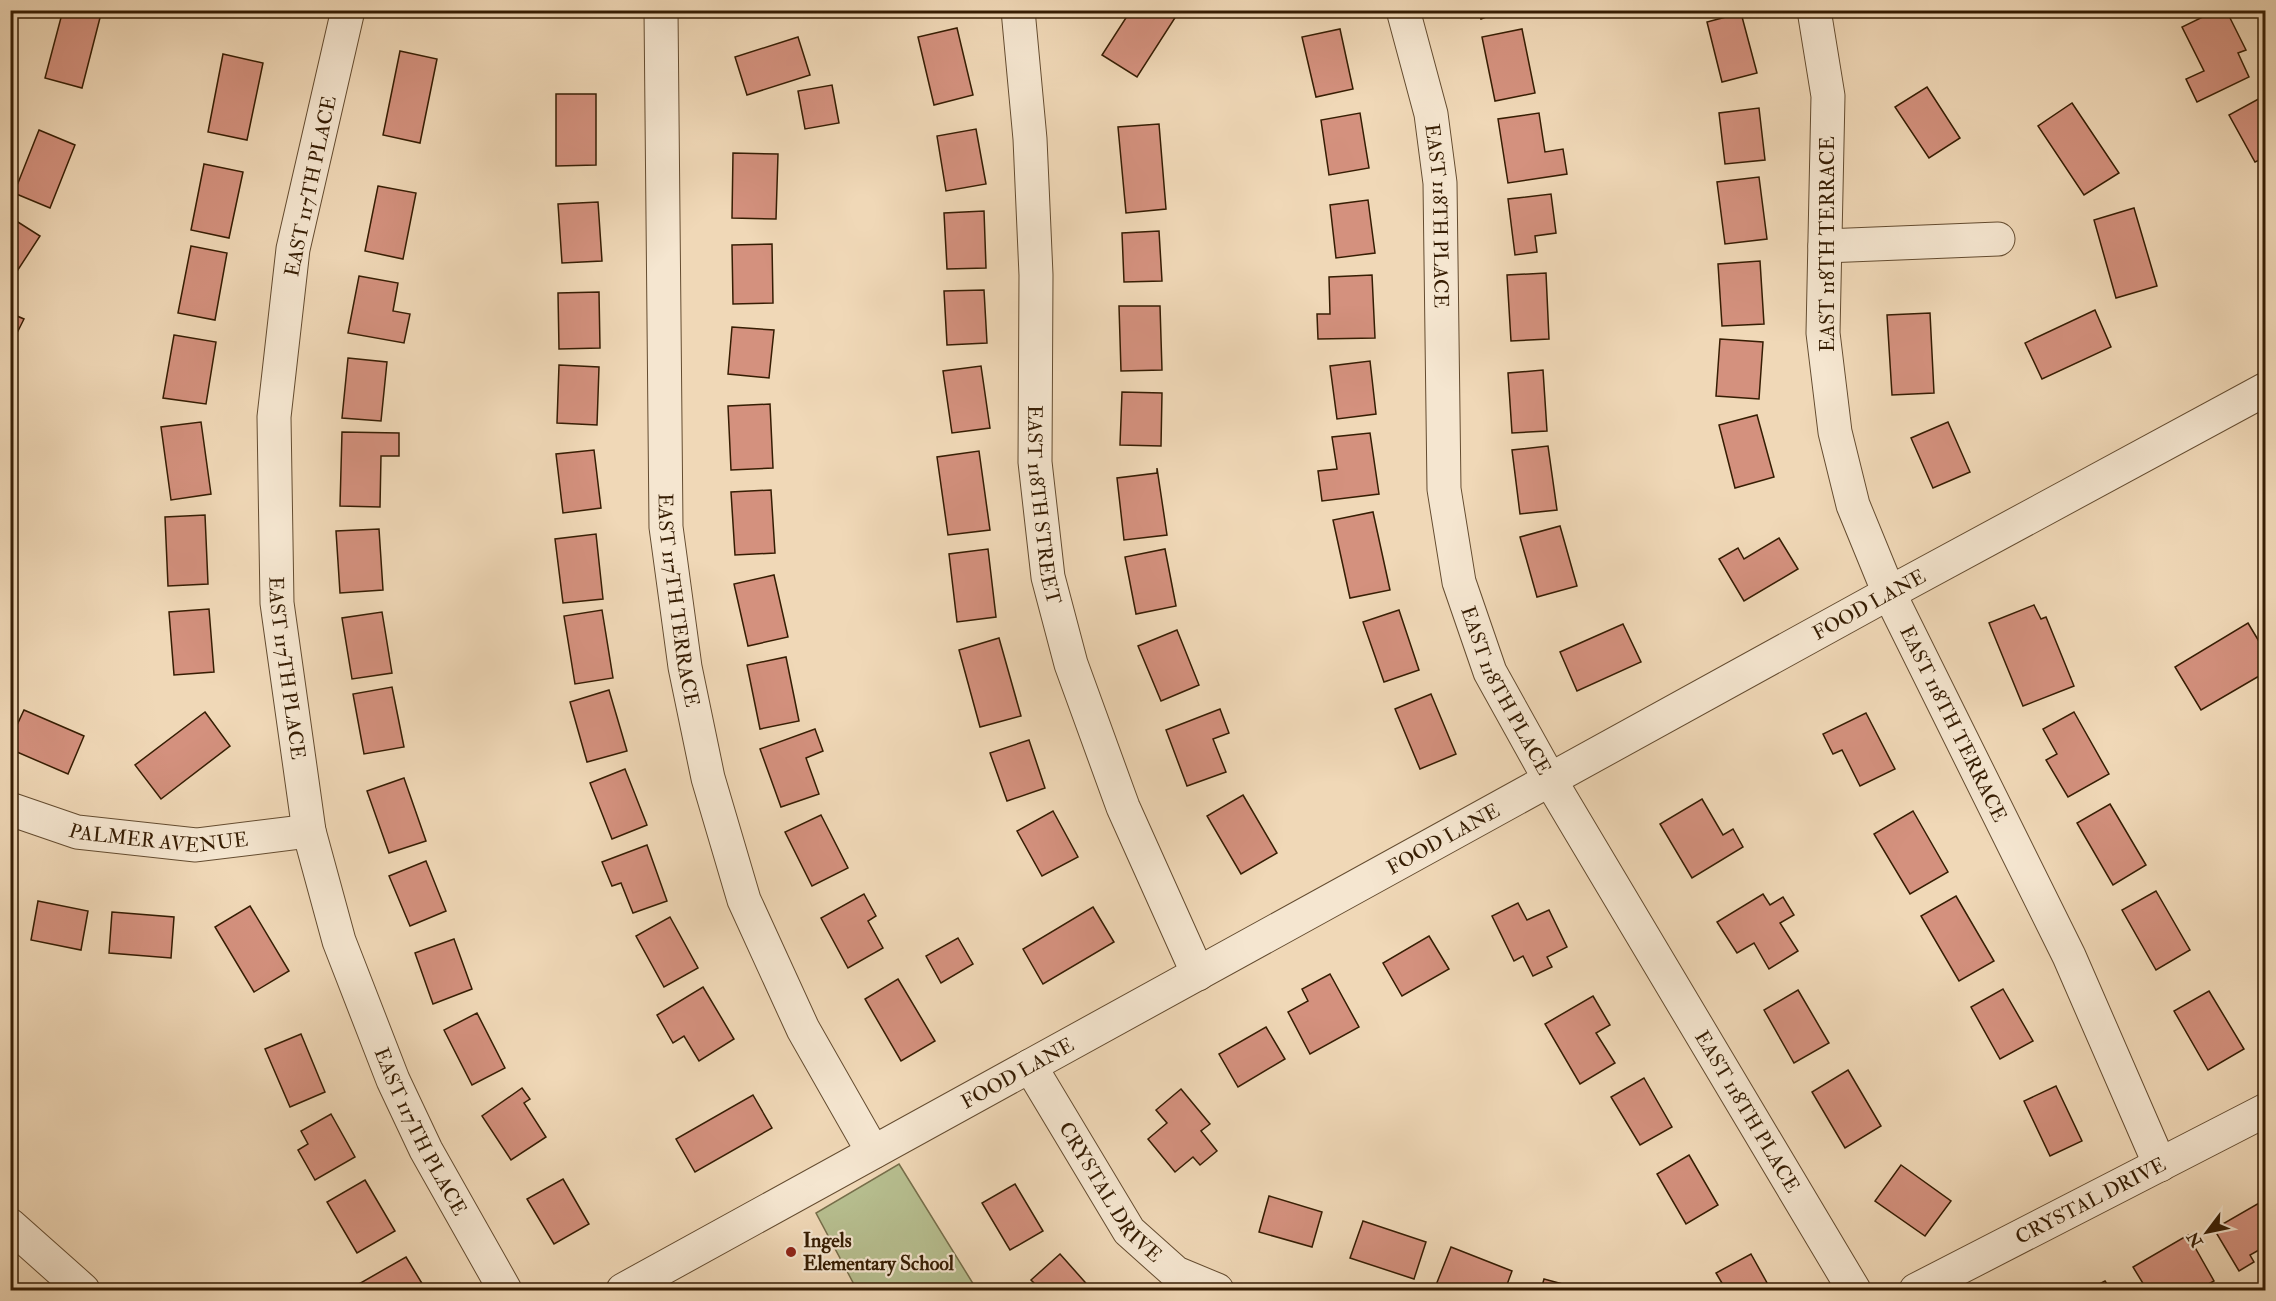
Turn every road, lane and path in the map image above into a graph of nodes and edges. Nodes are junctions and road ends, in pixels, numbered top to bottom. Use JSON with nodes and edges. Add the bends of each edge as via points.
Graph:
{"nodes":[{"id":1,"x":348,"y":10,"type":"edge"},
{"id":2,"x":661,"y":10,"type":"edge"},
{"id":3,"x":1018,"y":10,"type":"edge"},
{"id":4,"x":1403,"y":10,"type":"edge"},
{"id":5,"x":1814,"y":10,"type":"edge"},
{"id":6,"x":1998,"y":239,"type":"dead end"},
{"id":7,"x":1825,"y":246,"type":"junction"},
{"id":8,"x":2265,"y":389,"type":"edge"},
{"id":9,"x":1890,"y":593,"type":"junction"},
{"id":10,"x":1550,"y":780,"type":"junction"},
{"id":11,"x":10,"y":809,"type":"edge"},
{"id":12,"x":309,"y":831,"type":"junction"},
{"id":13,"x":1198,"y":974,"type":"junction"},
{"id":14,"x":1030,"y":1066,"type":"junction"},
{"id":15,"x":2265,"y":1110,"type":"edge"},
{"id":16,"x":873,"y":1152,"type":"junction"},
{"id":17,"x":2160,"y":1165,"type":"junction"},
{"id":18,"x":10,"y":1225,"type":"edge"},
{"id":19,"x":82,"y":1290,"type":"edge"},
{"id":20,"x":505,"y":1290,"type":"edge"},
{"id":21,"x":623,"y":1290,"type":"edge"},
{"id":22,"x":1217,"y":1290,"type":"edge"},
{"id":23,"x":1854,"y":1290,"type":"edge"},
{"id":24,"x":1916,"y":1290,"type":"edge"}],
"edges":[{"from":1,"to":12,"type":"street","name":"EAST 117TH PLACE","via":[[293,249],[274,417],[277,603]]},
{"from":2,"to":16,"type":"street","name":"EAST 117TH TERRACE","via":[[666,527],[685,667],[708,778],[744,900],[803,1029]]},
{"from":3,"to":13,"type":"street","name":"EAST 118TH STREET","via":[[1030,140],[1036,275],[1035,462],[1048,577],[1071,664],[1123,807]]},
{"from":4,"to":10,"type":"street","name":"EAST 118TH PLACE","via":[[1431,114],[1440,183],[1444,489],[1459,582],[1490,672]]},
{"from":5,"to":7,"type":"street","name":"EAST 118TH TERRACE","via":[[1828,96]]},
{"from":6,"to":7,"type":"street"},
{"from":7,"to":9,"type":"street","name":"EAST 118TH TERRACE","via":[[1823,333],[1835,432],[1853,505]]},
{"from":8,"to":9,"type":"street","name":"FOOD LANE"},
{"from":9,"to":10,"type":"street","name":"FOOD LANE"},
{"from":9,"to":17,"type":"street","name":"EAST 118TH TERRACE","via":[[2069,956]]},
{"from":10,"to":13,"type":"street","name":"FOOD LANE"},
{"from":10,"to":23,"type":"street","name":"EAST 118TH PLACE"},
{"from":11,"to":12,"type":"street","name":"PALMER AVENUE","via":[[77,832],[196,845]]},
{"from":12,"to":20,"type":"street","name":"EAST 117TH PLACE","via":[[339,941],[393,1080],[426,1150]]},
{"from":13,"to":14,"type":"street","name":"FOOD LANE"},
{"from":14,"to":16,"type":"street","name":"FOOD LANE"},
{"from":14,"to":22,"type":"street","name":"CRYSTAL DRIVE","via":[[1129,1231],[1176,1273]]},
{"from":15,"to":17,"type":"street","name":"CRYSTAL DRIVE"},
{"from":16,"to":21,"type":"street","name":"FOOD LANE"},
{"from":17,"to":24,"type":"street","name":"CRYSTAL DRIVE"},
{"from":18,"to":19,"type":"street"}]}
